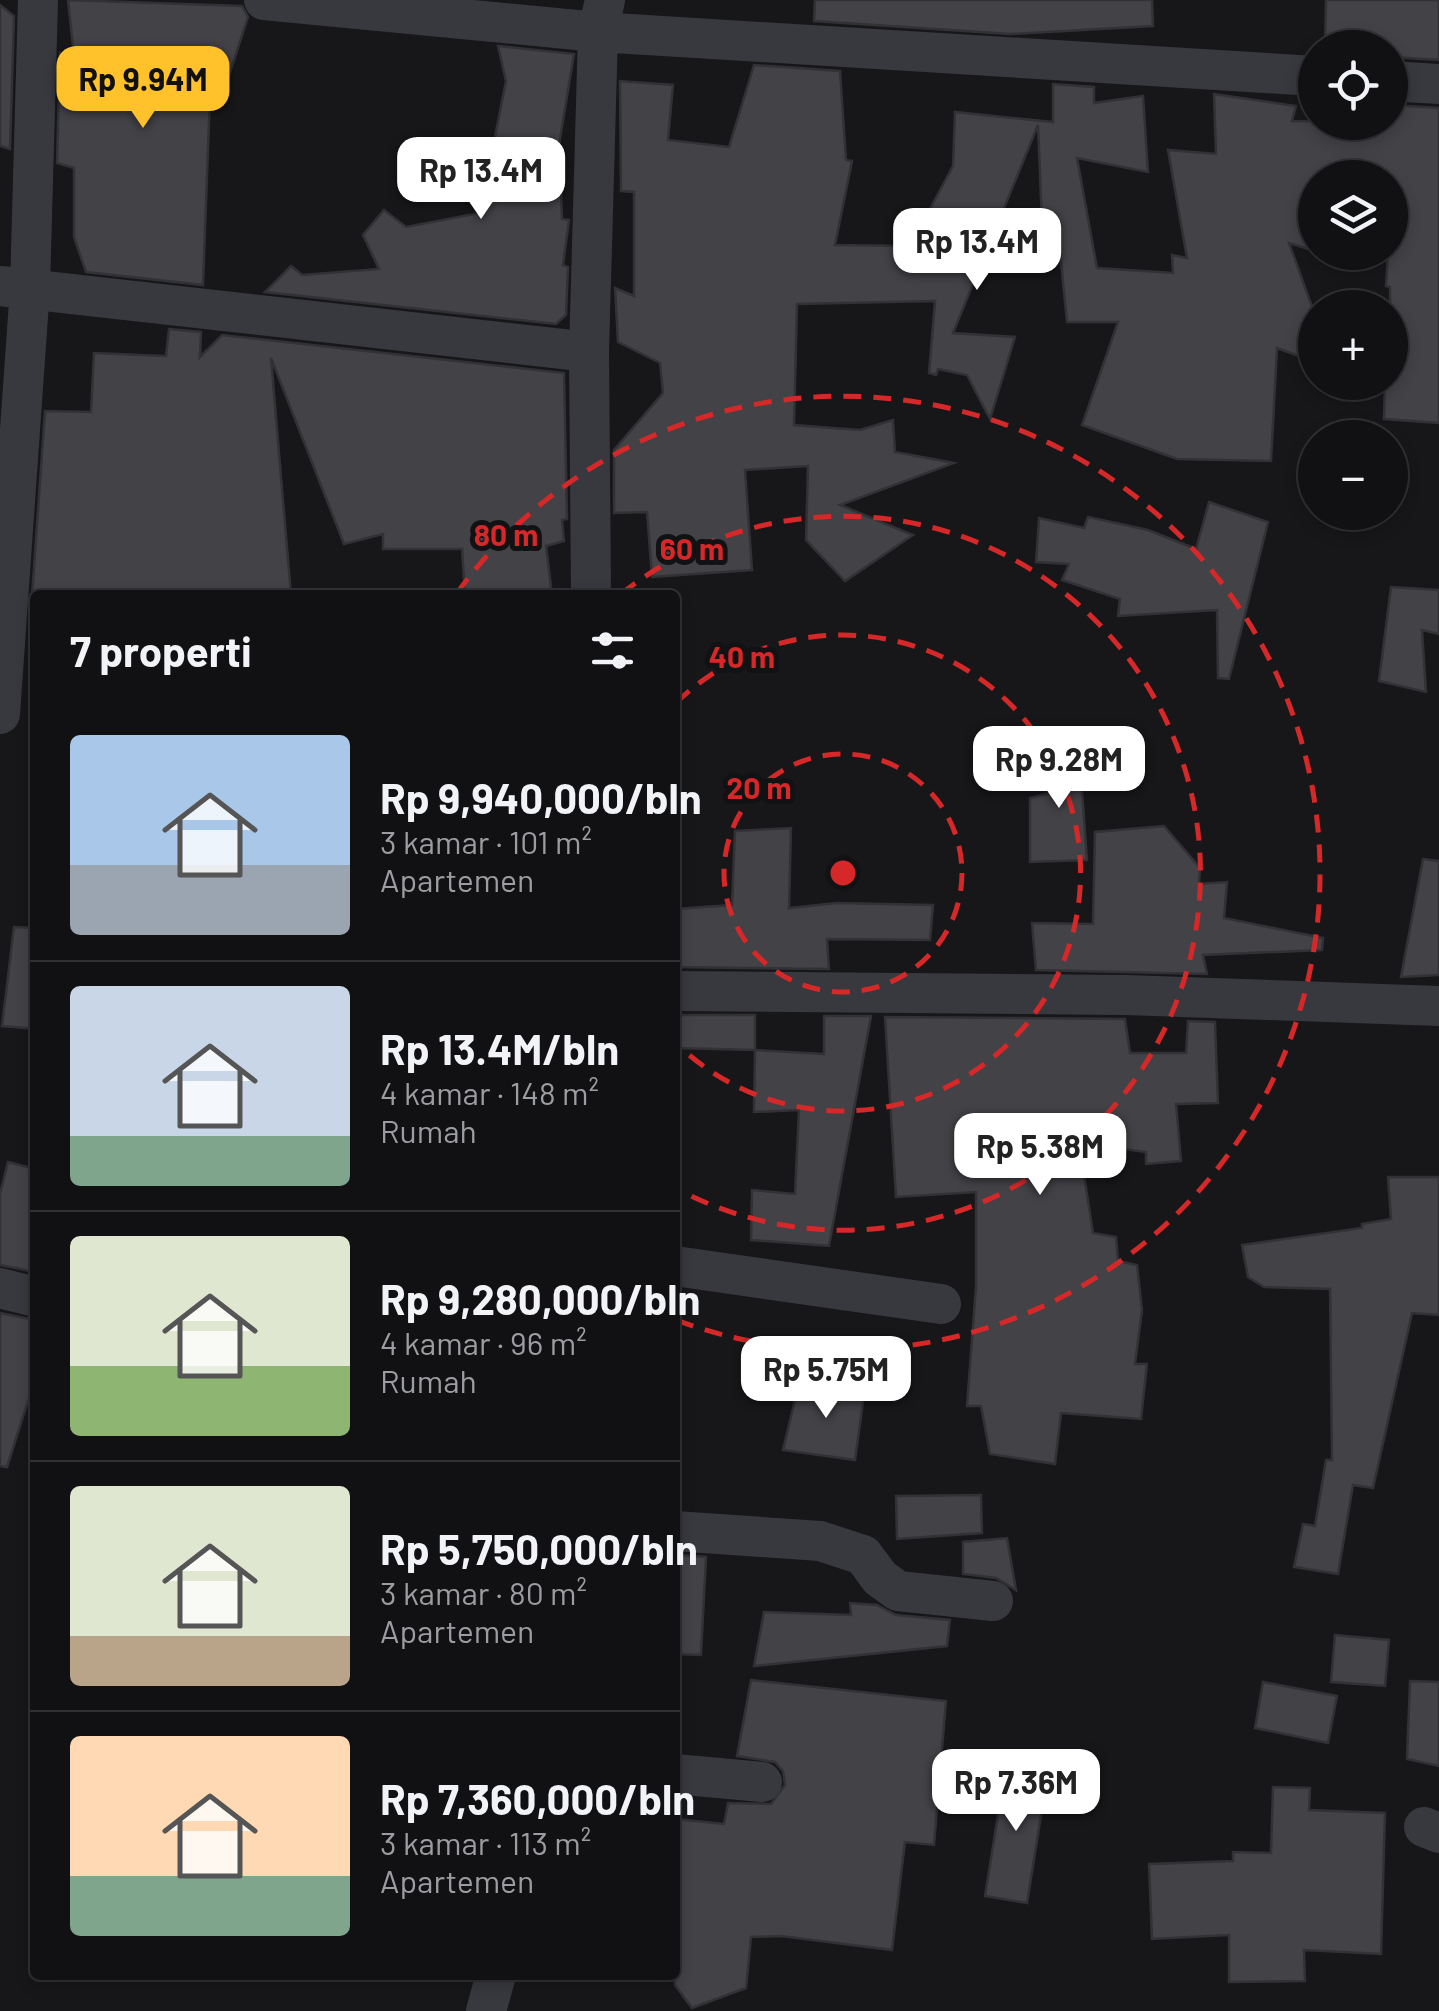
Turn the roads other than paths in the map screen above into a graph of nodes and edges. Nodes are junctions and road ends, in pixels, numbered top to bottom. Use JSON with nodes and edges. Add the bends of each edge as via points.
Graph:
{"nodes":[{"id":1,"x":38,"y":0,"type":"edge"},
{"id":2,"x":264,"y":0,"type":"edge"},
{"id":3,"x":602,"y":16,"type":"edge"},
{"id":4,"x":1298,"y":75,"type":"edge"},
{"id":5,"x":1408,"y":82,"type":"edge"},
{"id":6,"x":1439,"y":84,"type":"edge"},
{"id":7,"x":15,"y":287,"type":"edge"},
{"id":8,"x":589,"y":352,"type":"junction"},
{"id":9,"x":592,"y":590,"type":"edge"},
{"id":10,"x":0,"y":714,"type":"edge"},
{"id":11,"x":680,"y":991,"type":"edge"},
{"id":12,"x":1439,"y":1006,"type":"edge"},
{"id":13,"x":680,"y":1267,"type":"edge"},
{"id":14,"x":0,"y":1288,"type":"edge"},
{"id":15,"x":30,"y":1296,"type":"edge"},
{"id":16,"x":941,"y":1304,"type":"dead end"},
{"id":17,"x":680,"y":1532,"type":"edge"},
{"id":18,"x":993,"y":1601,"type":"dead end"},
{"id":19,"x":680,"y":1774,"type":"edge"},
{"id":20,"x":762,"y":1782,"type":"dead end"},
{"id":21,"x":495,"y":1980,"type":"edge"},
{"id":22,"x":486,"y":2011,"type":"edge"}],
"edges":[{"from":1,"to":7,"type":"street"},
{"from":2,"to":3,"type":"street"},
{"from":3,"to":4,"type":"street"},
{"from":3,"to":8,"type":"street"},
{"from":5,"to":6,"type":"street"},
{"from":7,"to":8,"type":"street"},
{"from":7,"to":10,"type":"street"},
{"from":8,"to":9,"type":"street"},
{"from":11,"to":12,"type":"street","via":[[1086,994]]},
{"from":13,"to":16,"type":"street"},
{"from":14,"to":15,"type":"street"},
{"from":17,"to":18,"type":"street","via":[[820,1541],[863,1556],[898,1591]]},
{"from":19,"to":20,"type":"street"},
{"from":21,"to":22,"type":"street"}]}
